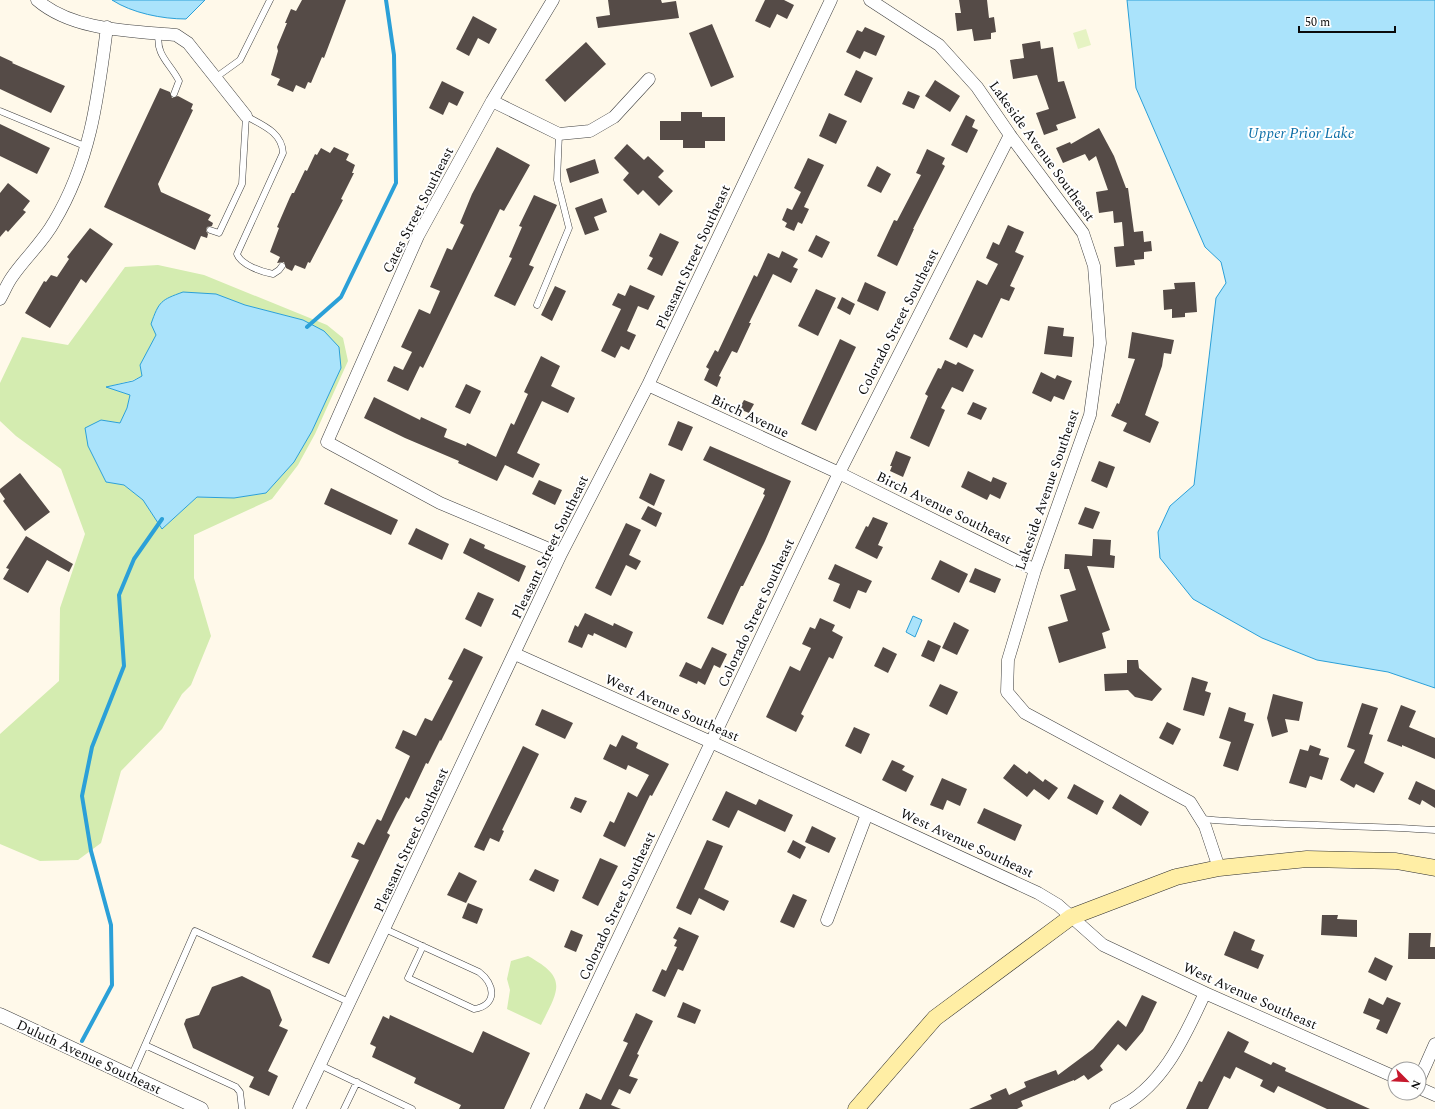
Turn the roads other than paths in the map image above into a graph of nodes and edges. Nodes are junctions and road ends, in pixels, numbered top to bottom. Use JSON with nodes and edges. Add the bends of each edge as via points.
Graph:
{"nodes":[{"id":1,"x":37,"y":0,"type":"edge"},
{"id":2,"x":270,"y":0,"type":"edge"},
{"id":3,"x":553,"y":0,"type":"edge"},
{"id":4,"x":831,"y":0,"type":"edge"},
{"id":5,"x":870,"y":0,"type":"edge"},
{"id":6,"x":107,"y":27,"type":"junction"},
{"id":7,"x":159,"y":33,"type":"junction"},
{"id":8,"x":215,"y":78,"type":"junction"},
{"id":9,"x":650,"y":79,"type":"dead end"},
{"id":10,"x":174,"y":94,"type":"dead end"},
{"id":11,"x":492,"y":101,"type":"junction"},
{"id":12,"x":0,"y":111,"type":"edge"},
{"id":13,"x":246,"y":116,"type":"junction"},
{"id":14,"x":559,"y":134,"type":"junction"},
{"id":15,"x":1010,"y":135,"type":"junction"},
{"id":16,"x":87,"y":147,"type":"junction"},
{"id":17,"x":210,"y":230,"type":"dead end"},
{"id":18,"x":282,"y":266,"type":"dead end"},
{"id":19,"x":0,"y":299,"type":"edge"},
{"id":20,"x":537,"y":306,"type":"dead end"},
{"id":21,"x":648,"y":385,"type":"junction"},
{"id":22,"x":839,"y":473,"type":"junction"},
{"id":23,"x":561,"y":554,"type":"junction"},
{"id":24,"x":1035,"y":570,"type":"junction"},
{"id":25,"x":515,"y":654,"type":"junction"},
{"id":26,"x":711,"y":742,"type":"junction"},
{"id":27,"x":867,"y":814,"type":"junction"},
{"id":28,"x":1201,"y":819,"type":"junction"},
{"id":29,"x":1435,"y":830,"type":"edge"},
{"id":30,"x":1219,"y":868,"type":"junction"},
{"id":31,"x":1435,"y":868,"type":"edge"},
{"id":32,"x":1071,"y":917,"type":"junction"},
{"id":33,"x":827,"y":920,"type":"dead end"},
{"id":34,"x":385,"y":929,"type":"junction"},
{"id":35,"x":423,"y":946,"type":"junction"},
{"id":36,"x":1205,"y":993,"type":"junction"},
{"id":37,"x":351,"y":1003,"type":"junction"},
{"id":38,"x":0,"y":1015,"type":"edge"},
{"id":39,"x":1435,"y":1044,"type":"edge"},
{"id":40,"x":145,"y":1045,"type":"junction"},
{"id":41,"x":1427,"y":1062,"type":"edge"},
{"id":42,"x":320,"y":1065,"type":"junction"},
{"id":43,"x":1387,"y":1073,"type":"edge"},
{"id":44,"x":131,"y":1077,"type":"junction"},
{"id":45,"x":357,"y":1082,"type":"junction"},
{"id":46,"x":1134,"y":1106,"type":"edge"},
{"id":47,"x":201,"y":1109,"type":"edge"},
{"id":48,"x":242,"y":1109,"type":"edge"},
{"id":49,"x":299,"y":1109,"type":"edge"},
{"id":50,"x":344,"y":1109,"type":"edge"},
{"id":51,"x":412,"y":1109,"type":"edge"},
{"id":52,"x":537,"y":1109,"type":"edge"},
{"id":53,"x":856,"y":1109,"type":"edge"},
{"id":54,"x":1116,"y":1109,"type":"edge"}],
"edges":[{"from":1,"to":6,"type":"street","via":[[67,17]]},
{"from":2,"to":8,"type":"lane","via":[[240,60]]},
{"from":3,"to":11,"type":"street","name":"Cates Street Southeast"},
{"from":4,"to":21,"type":"street","name":"Pleasant Street Southeast"},
{"from":5,"to":15,"type":"street","name":"Lakeside Avenue Southeast","via":[[939,46],[977,87]]},
{"from":6,"to":7,"type":"street"},
{"from":6,"to":16,"type":"street","via":[[97,106]]},
{"from":7,"to":8,"type":"street","via":[[176,35],[188,43]]},
{"from":7,"to":10,"type":"lane","via":[[159,52],[180,81]]},
{"from":8,"to":13,"type":"street"},
{"from":9,"to":14,"type":"street","via":[[614,117],[596,128],[590,131]]},
{"from":11,"to":14,"type":"street"},
{"from":11,"to":23,"type":"street","name":"Cates Street Southeast","via":[[418,236],[327,442],[440,503]]},
{"from":12,"to":16,"type":"lane"},
{"from":13,"to":17,"type":"lane","via":[[242,184],[219,233]]},
{"from":13,"to":18,"type":"lane","via":[[269,129],[280,139],[283,153],[237,254],[243,262],[268,273],[273,274]]},
{"from":14,"to":20,"type":"lane","via":[[557,180],[569,228]]},
{"from":15,"to":22,"type":"street","name":"Colorado Street Southeast"},
{"from":15,"to":24,"type":"street","name":"Lakeside Avenue Southeast","via":[[1083,233],[1094,266],[1100,344],[1090,415]]},
{"from":16,"to":19,"type":"street","via":[[64,206],[11,278]]},
{"from":21,"to":22,"type":"street","name":"Birch Avenue"},
{"from":21,"to":23,"type":"street","name":"Pleasant Street Southeast"},
{"from":22,"to":24,"type":"street","name":"Birch Avenue Southeast"},
{"from":22,"to":26,"type":"street","name":"Colorado Street Southeast"},
{"from":23,"to":25,"type":"street","name":"Pleasant Street Southeast"},
{"from":24,"to":28,"type":"street","name":"Lakeside Avenue Southeast","via":[[1008,660],[1007,692],[1025,713],[1190,802]]},
{"from":25,"to":26,"type":"street","name":"West Avenue Southeast"},
{"from":25,"to":34,"type":"street","name":"Pleasant Street Southeast"},
{"from":26,"to":27,"type":"street","name":"West Avenue Southeast"},
{"from":26,"to":52,"type":"street","name":"Colorado Street Southeast"},
{"from":27,"to":32,"type":"street","name":"West Avenue Southeast","via":[[1038,893],[1058,905]]},
{"from":27,"to":33,"type":"street"},
{"from":28,"to":29,"type":"lane"},
{"from":28,"to":30,"type":"street","name":"Lakeside Avenue Southeast"},
{"from":30,"to":31,"type":"main road","via":[[1306,859],[1396,861]]},
{"from":30,"to":32,"type":"main road","via":[[1176,877]]},
{"from":32,"to":36,"type":"street","name":"West Avenue Southeast","via":[[1103,945]]},
{"from":32,"to":53,"type":"main road","via":[[935,1018]]},
{"from":34,"to":35,"type":"lane"},
{"from":34,"to":37,"type":"street","name":"Pleasant Street Southeast"},
{"from":35,"to":35,"type":"lane","via":[[486,977],[491,985],[490,1001],[483,1007],[474,1008],[408,978]]},
{"from":36,"to":43,"type":"street","name":"West Avenue Southeast"},
{"from":36,"to":46,"type":"street","via":[[1166,1067]]},
{"from":37,"to":40,"type":"lane","via":[[195,931]]},
{"from":37,"to":42,"type":"street","name":"Pleasant Street Southeast"},
{"from":38,"to":44,"type":"street","name":"Duluth Avenue Southeast"},
{"from":39,"to":41,"type":"street"},
{"from":40,"to":44,"type":"lane"},
{"from":40,"to":48,"type":"lane","via":[[236,1087],[240,1092]]},
{"from":42,"to":45,"type":"lane"},
{"from":42,"to":49,"type":"street","name":"Pleasant Street Southeast"},
{"from":44,"to":47,"type":"street","name":"Duluth Avenue Southeast"},
{"from":45,"to":50,"type":"lane"},
{"from":45,"to":51,"type":"lane"},
{"from":46,"to":54,"type":"street"}]}
